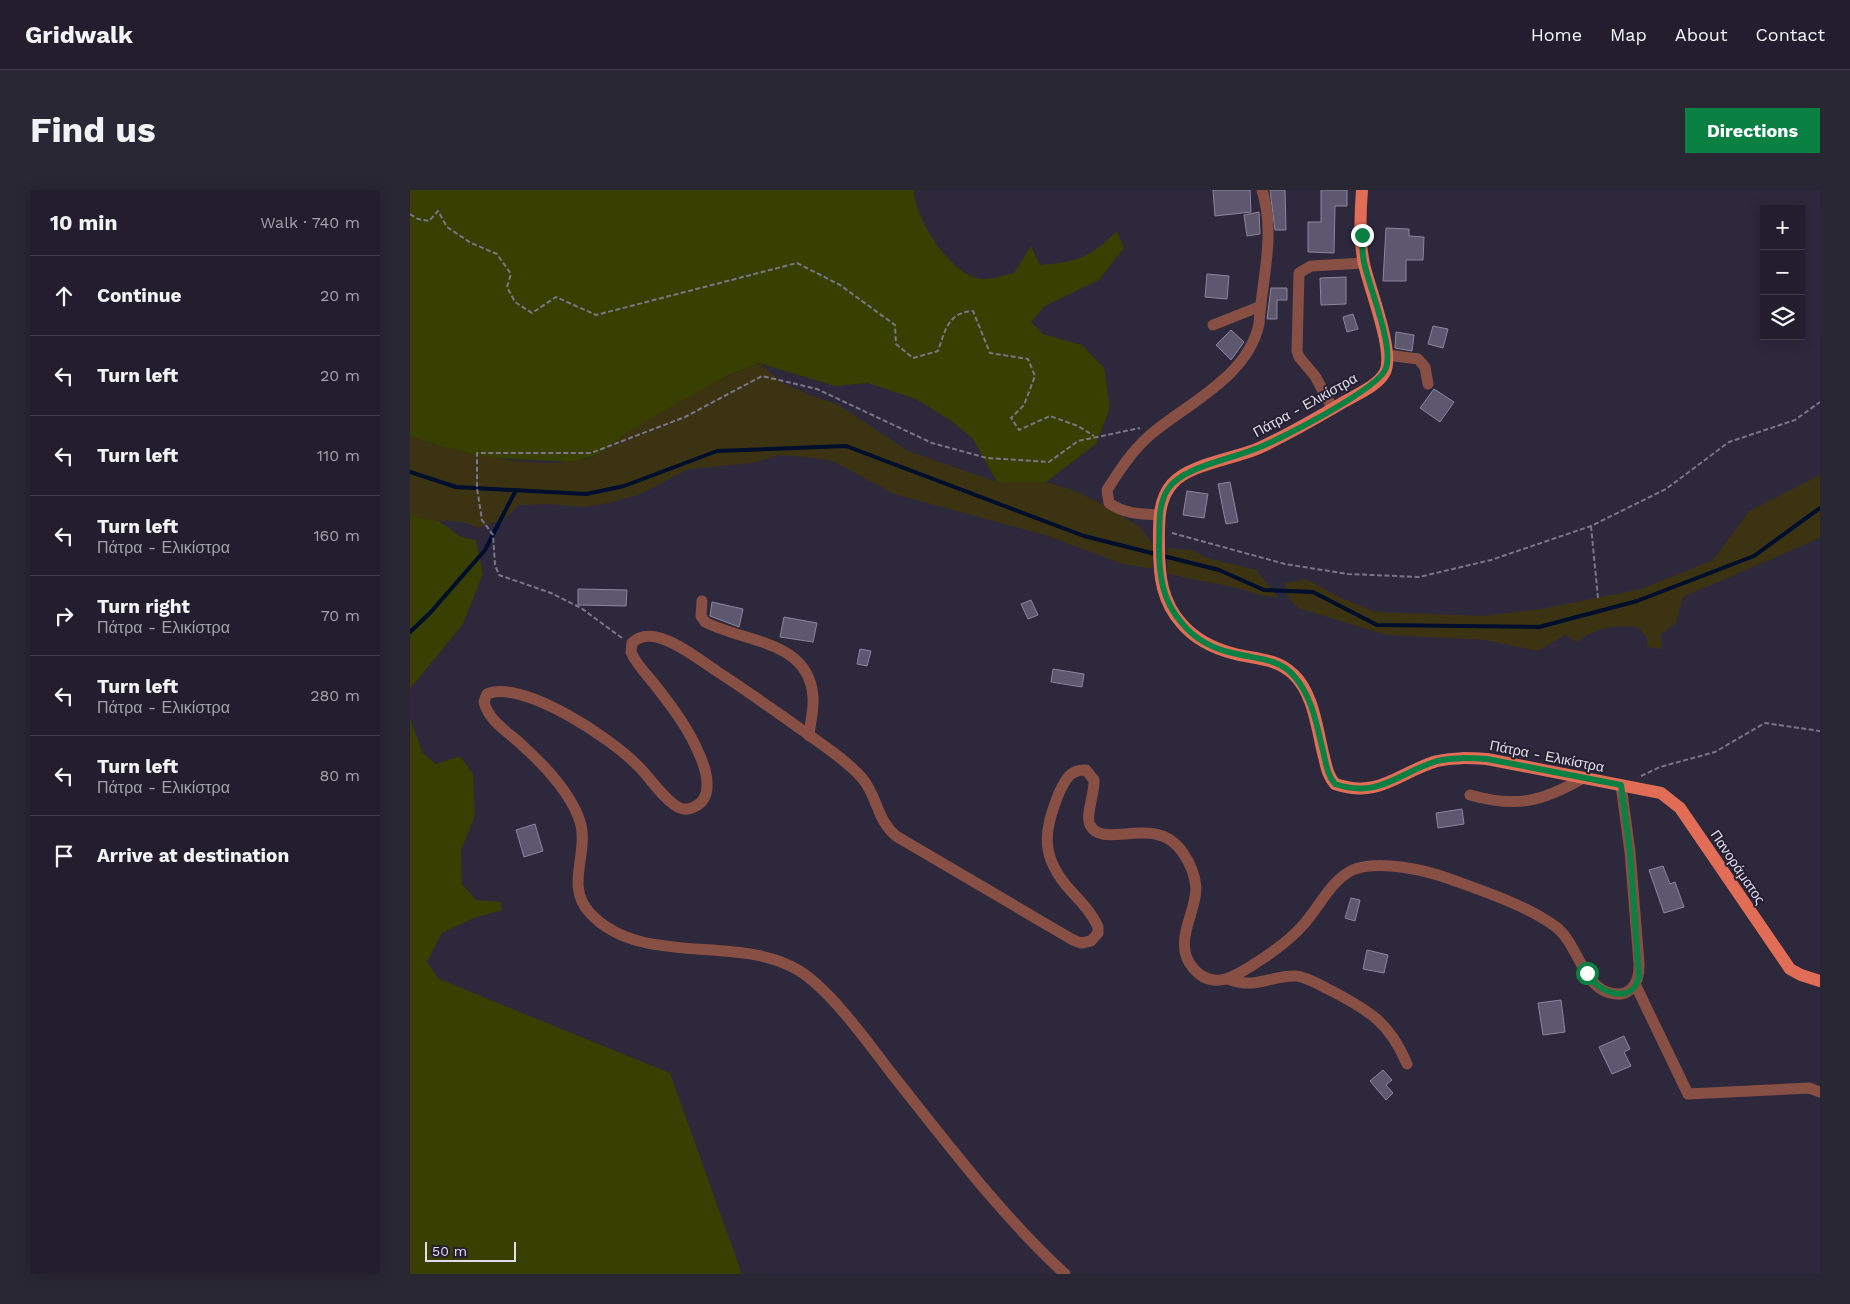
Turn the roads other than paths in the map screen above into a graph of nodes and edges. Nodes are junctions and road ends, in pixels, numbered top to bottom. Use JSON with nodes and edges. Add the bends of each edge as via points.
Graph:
{"nodes":[{"id":1,"x":1262,"y":190,"type":"edge"},
{"id":2,"x":1362,"y":190,"type":"edge"},
{"id":3,"x":1364,"y":263,"type":"junction"},
{"id":4,"x":1261,"y":306,"type":"junction"},
{"id":5,"x":1213,"y":325,"type":"dead end"},
{"id":6,"x":1387,"y":355,"type":"junction"},
{"id":7,"x":1428,"y":384,"type":"dead end"},
{"id":8,"x":1333,"y":409,"type":"junction"},
{"id":9,"x":1159,"y":515,"type":"junction"},
{"id":10,"x":702,"y":601,"type":"dead end"},
{"id":11,"x":809,"y":736,"type":"junction"},
{"id":12,"x":1583,"y":778,"type":"junction"},
{"id":13,"x":1621,"y":785,"type":"junction"},
{"id":14,"x":1470,"y":795,"type":"dead end"},
{"id":15,"x":1228,"y":979,"type":"junction"},
{"id":16,"x":1820,"y":981,"type":"edge"},
{"id":17,"x":1636,"y":986,"type":"junction"},
{"id":18,"x":1407,"y":1064,"type":"dead end"},
{"id":19,"x":1820,"y":1092,"type":"edge"},
{"id":20,"x":1065,"y":1274,"type":"edge"}],
"edges":[{"from":1,"to":4,"type":"street","via":[[1269,245]]},
{"from":2,"to":3,"type":"main road","name":"Πάτρα - Ελικίστρα"},
{"from":3,"to":6,"type":"main road","name":"Πάτρα - Ελικίστρα"},
{"from":3,"to":8,"type":"street","via":[[1311,266],[1299,273],[1297,351]]},
{"from":4,"to":5,"type":"street"},
{"from":4,"to":9,"type":"street","via":[[1256,336],[1234,369],[1147,437],[1128,459],[1106,495],[1109,503],[1117,509]]},
{"from":6,"to":7,"type":"street","via":[[1418,359],[1425,367]]},
{"from":6,"to":8,"type":"main road","name":"Πάτρα - Ελικίστρα","via":[[1387,366],[1380,379]]},
{"from":8,"to":9,"type":"main road","name":"Πάτρα - Ελικίστρα","via":[[1257,449],[1179,478],[1167,490]]},
{"from":9,"to":12,"type":"main road","name":"Πάτρα - Ελικίστρα","via":[[1159,574],[1171,609],[1194,636],[1222,650],[1266,659],[1293,674],[1307,696],[1327,770],[1335,784],[1366,790],[1451,758],[1487,759]]},
{"from":10,"to":11,"type":"street","via":[[704,622],[784,650],[799,661],[812,687]]},
{"from":11,"to":15,"type":"street","via":[[861,777],[875,799],[881,819],[896,836],[1050,928],[1081,943],[1096,937],[1098,927],[1052,864],[1046,828],[1068,775],[1086,770],[1094,780],[1088,818],[1094,830],[1110,836],[1154,832],[1177,844],[1188,859],[1196,890],[1185,938],[1186,956],[1201,975],[1217,981]]},
{"from":11,"to":20,"type":"street","via":[[686,650],[649,636],[635,640],[630,647],[633,657],[687,728],[706,775],[707,790],[700,804],[692,808],[678,808],[637,764],[598,732],[543,702],[508,692],[492,692],[484,697],[492,718],[555,780],[574,807],[582,837],[578,889],[590,914],[629,938],[663,946],[758,955],[785,962],[815,982],[974,1177]]},
{"from":12,"to":13,"type":"main road","name":"Πάτρα - Ελικίστρα"},
{"from":12,"to":14,"type":"street","via":[[1552,794],[1518,803]]},
{"from":13,"to":16,"type":"main road","name":"Πανοράματος","via":[[1661,793],[1680,808],[1790,969]]},
{"from":13,"to":17,"type":"street","via":[[1639,954]]},
{"from":15,"to":17,"type":"street","via":[[1292,937],[1336,883],[1355,870],[1370,866],[1403,867],[1448,878],[1503,900],[1556,927],[1568,939],[1590,979],[1599,988],[1618,993]]},
{"from":15,"to":18,"type":"street","via":[[1246,984],[1297,976],[1327,989],[1377,1018],[1390,1031]]},
{"from":17,"to":19,"type":"street","via":[[1688,1094],[1809,1088]]}]}
